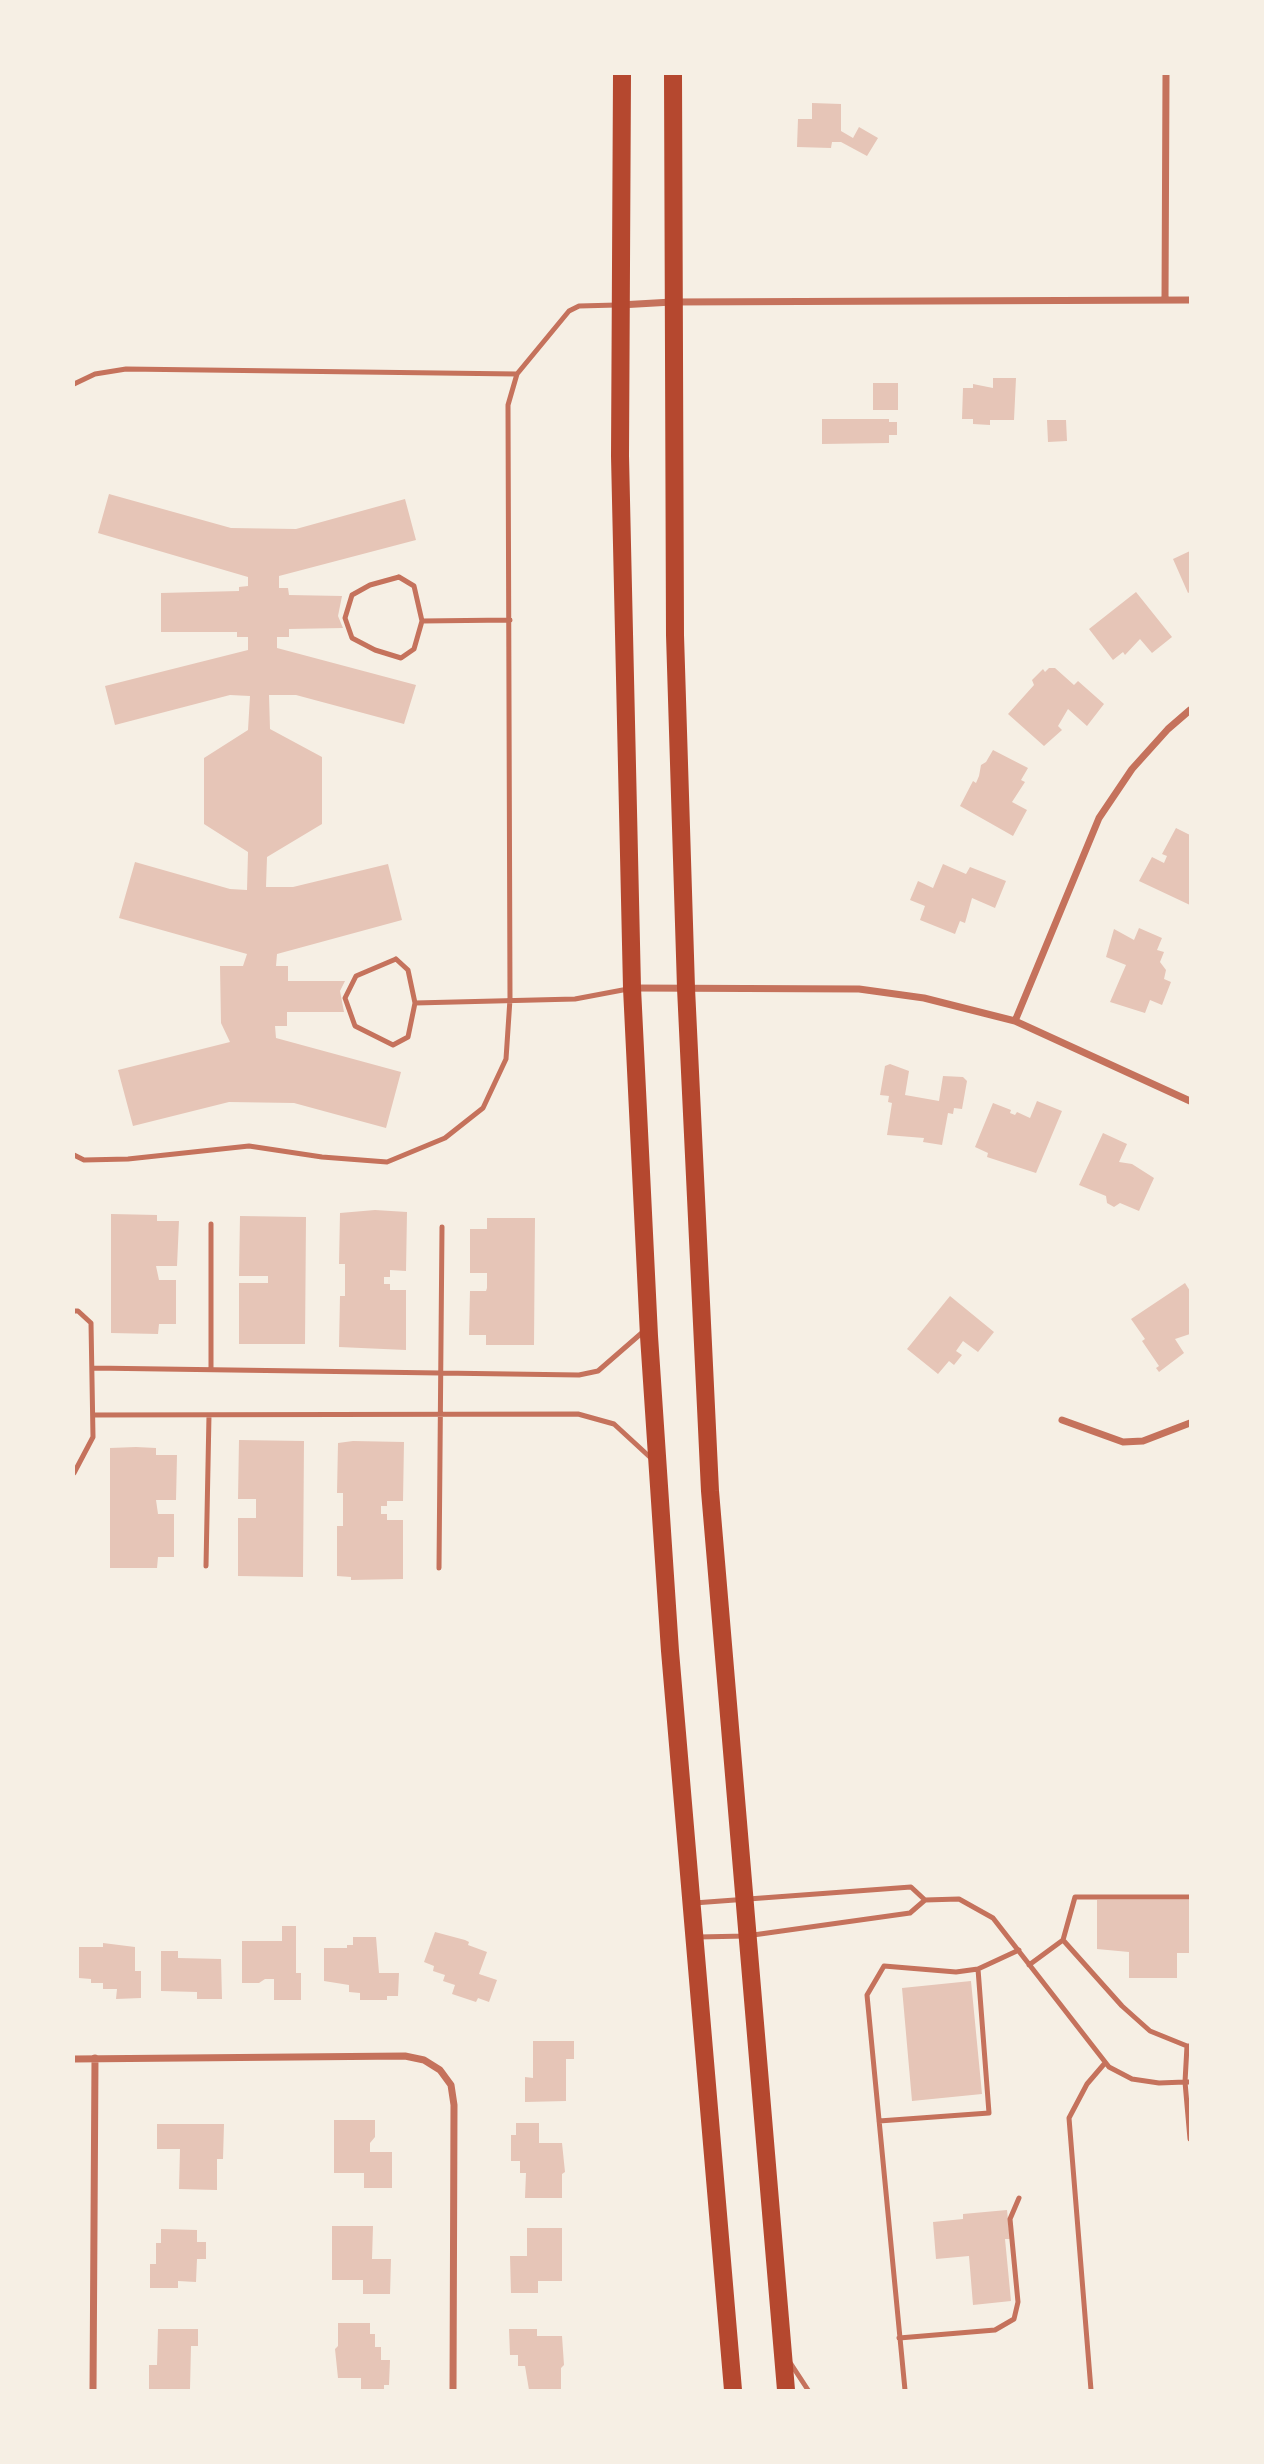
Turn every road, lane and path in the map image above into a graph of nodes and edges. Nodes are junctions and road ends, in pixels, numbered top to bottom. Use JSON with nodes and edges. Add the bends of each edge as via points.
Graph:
{"nodes":[{"id":1,"x":622,"y":74,"type":"edge"},
{"id":2,"x":673,"y":74,"type":"edge"},
{"id":3,"x":1166,"y":74,"type":"edge"},
{"id":4,"x":1165,"y":300,"type":"junction"},
{"id":5,"x":1191,"y":300,"type":"edge"},
{"id":6,"x":672,"y":302,"type":"junction"},
{"id":7,"x":620,"y":305,"type":"junction"},
{"id":8,"x":517,"y":374,"type":"junction"},
{"id":9,"x":74,"y":384,"type":"edge"},
{"id":10,"x":510,"y":620,"type":"junction"},
{"id":11,"x":422,"y":621,"type":"junction"},
{"id":12,"x":1191,"y":710,"type":"edge"},
{"id":13,"x":632,"y":988,"type":"junction"},
{"id":14,"x":686,"y":988,"type":"junction"},
{"id":15,"x":510,"y":999,"type":"junction"},
{"id":16,"x":415,"y":1003,"type":"junction"},
{"id":17,"x":1014,"y":1021,"type":"junction"},
{"id":18,"x":1191,"y":1101,"type":"edge"},
{"id":19,"x":74,"y":1155,"type":"edge"},
{"id":20,"x":211,"y":1224,"type":"dead end"},
{"id":21,"x":442,"y":1227,"type":"dead end"},
{"id":22,"x":74,"y":1311,"type":"edge"},
{"id":23,"x":649,"y":1326,"type":"junction"},
{"id":24,"x":92,"y":1368,"type":"junction"},
{"id":25,"x":211,"y":1369,"type":"junction"},
{"id":26,"x":440,"y":1373,"type":"junction"},
{"id":27,"x":442,"y":1414,"type":"junction"},
{"id":28,"x":93,"y":1415,"type":"junction"},
{"id":29,"x":209,"y":1415,"type":"junction"},
{"id":30,"x":1062,"y":1420,"type":"dead end"},
{"id":31,"x":1191,"y":1423,"type":"edge"},
{"id":32,"x":658,"y":1464,"type":"junction"},
{"id":33,"x":74,"y":1473,"type":"edge"},
{"id":34,"x":206,"y":1566,"type":"dead end"},
{"id":35,"x":439,"y":1568,"type":"dead end"},
{"id":36,"x":743,"y":1897,"type":"junction"},
{"id":37,"x":1191,"y":1897,"type":"edge"},
{"id":38,"x":925,"y":1900,"type":"junction"},
{"id":39,"x":692,"y":1903,"type":"junction"},
{"id":40,"x":746,"y":1936,"type":"junction"},
{"id":41,"x":695,"y":1937,"type":"junction"},
{"id":42,"x":1063,"y":1940,"type":"junction"},
{"id":43,"x":1019,"y":1950,"type":"junction"},
{"id":44,"x":1030,"y":1965,"type":"junction"},
{"id":45,"x":978,"y":1969,"type":"junction"},
{"id":46,"x":1189,"y":2046,"type":"edge"},
{"id":47,"x":95,"y":2058,"type":"junction"},
{"id":48,"x":74,"y":2059,"type":"edge"},
{"id":49,"x":1105,"y":2063,"type":"junction"},
{"id":50,"x":1188,"y":2082,"type":"edge"},
{"id":51,"x":878,"y":2122,"type":"junction"},
{"id":52,"x":1191,"y":2139,"type":"edge"},
{"id":53,"x":1019,"y":2198,"type":"dead end"},
{"id":54,"x":781,"y":2335,"type":"junction"},
{"id":55,"x":899,"y":2338,"type":"junction"},
{"id":56,"x":93,"y":2390,"type":"edge"},
{"id":57,"x":453,"y":2390,"type":"edge"},
{"id":58,"x":733,"y":2390,"type":"edge"},
{"id":59,"x":786,"y":2390,"type":"edge"},
{"id":60,"x":808,"y":2390,"type":"edge"},
{"id":61,"x":905,"y":2390,"type":"edge"},
{"id":62,"x":1091,"y":2390,"type":"edge"}],
"edges":[{"from":1,"to":7,"type":"main road"},
{"from":2,"to":6,"type":"main road"},
{"from":3,"to":4,"type":"street"},
{"from":4,"to":5,"type":"street"},
{"from":4,"to":6,"type":"street"},
{"from":6,"to":7,"type":"street"},
{"from":6,"to":14,"type":"main road","via":[[675,635]]},
{"from":7,"to":8,"type":"lane","via":[[579,306],[569,311]]},
{"from":7,"to":13,"type":"main road"},
{"from":8,"to":9,"type":"lane","via":[[126,369],[95,374]]},
{"from":8,"to":10,"type":"lane","via":[[508,405]]},
{"from":10,"to":11,"type":"lane"},
{"from":10,"to":15,"type":"lane"},
{"from":11,"to":11,"type":"lane","via":[[414,649],[401,658],[352,638],[345,618],[352,595],[399,577],[414,586]]},
{"from":12,"to":17,"type":"street","via":[[1132,769],[1099,818]]},
{"from":13,"to":14,"type":"street"},
{"from":13,"to":15,"type":"lane","via":[[575,999]]},
{"from":13,"to":23,"type":"main road"},
{"from":14,"to":17,"type":"street","via":[[859,989],[924,998]]},
{"from":14,"to":36,"type":"main road","via":[[710,1491]]},
{"from":15,"to":16,"type":"lane"},
{"from":15,"to":19,"type":"lane","via":[[506,1059],[483,1108],[444,1138],[387,1162],[249,1146],[128,1159],[85,1160]]},
{"from":16,"to":16,"type":"lane","via":[[408,1037],[393,1045],[355,1026],[345,998],[356,976],[396,958],[408,970]]},
{"from":17,"to":18,"type":"street"},
{"from":20,"to":25,"type":"lane"},
{"from":21,"to":26,"type":"lane"},
{"from":22,"to":24,"type":"lane","via":[[91,1324]]},
{"from":23,"to":26,"type":"lane","via":[[598,1371],[579,1375]]},
{"from":23,"to":32,"type":"main road"},
{"from":24,"to":25,"type":"lane"},
{"from":24,"to":28,"type":"lane"},
{"from":25,"to":26,"type":"lane"},
{"from":26,"to":27,"type":"lane"},
{"from":27,"to":29,"type":"lane"},
{"from":27,"to":32,"type":"lane","via":[[578,1414],[614,1424]]},
{"from":27,"to":35,"type":"lane","via":[[438,1438]]},
{"from":28,"to":29,"type":"lane"},
{"from":28,"to":33,"type":"lane","via":[[93,1437]]},
{"from":29,"to":34,"type":"lane"},
{"from":30,"to":31,"type":"street","via":[[1123,1442],[1143,1441]]},
{"from":32,"to":39,"type":"main road"},
{"from":36,"to":38,"type":"lane","via":[[911,1887]]},
{"from":36,"to":39,"type":"lane"},
{"from":36,"to":40,"type":"main road"},
{"from":37,"to":42,"type":"lane","via":[[1075,1897]]},
{"from":38,"to":40,"type":"lane","via":[[909,1913]]},
{"from":38,"to":43,"type":"lane","via":[[959,1899],[993,1918]]},
{"from":39,"to":41,"type":"main road"},
{"from":40,"to":41,"type":"lane"},
{"from":40,"to":54,"type":"main road"},
{"from":41,"to":58,"type":"main road"},
{"from":42,"to":44,"type":"lane"},
{"from":42,"to":46,"type":"lane","via":[[1150,2031]]},
{"from":43,"to":44,"type":"lane"},
{"from":43,"to":45,"type":"lane"},
{"from":44,"to":49,"type":"lane"},
{"from":45,"to":51,"type":"lane","via":[[989,2113]]},
{"from":45,"to":51,"type":"lane","via":[[956,1972],[884,1966],[873,1980],[867,1995]]},
{"from":46,"to":50,"type":"lane"},
{"from":47,"to":48,"type":"street"},
{"from":47,"to":56,"type":"street"},
{"from":47,"to":57,"type":"street","via":[[405,2056],[440,2070],[452,2085],[454,2105]]},
{"from":49,"to":50,"type":"lane","via":[[1132,2079]]},
{"from":49,"to":62,"type":"lane","via":[[1087,2084],[1069,2119]]},
{"from":50,"to":52,"type":"lane"},
{"from":51,"to":55,"type":"lane"},
{"from":53,"to":55,"type":"lane","via":[[1010,2219],[1018,2302],[1014,2319],[995,2330]]},
{"from":54,"to":59,"type":"main road"},
{"from":54,"to":60,"type":"lane","via":[[792,2367]]},
{"from":55,"to":61,"type":"lane"}]}
